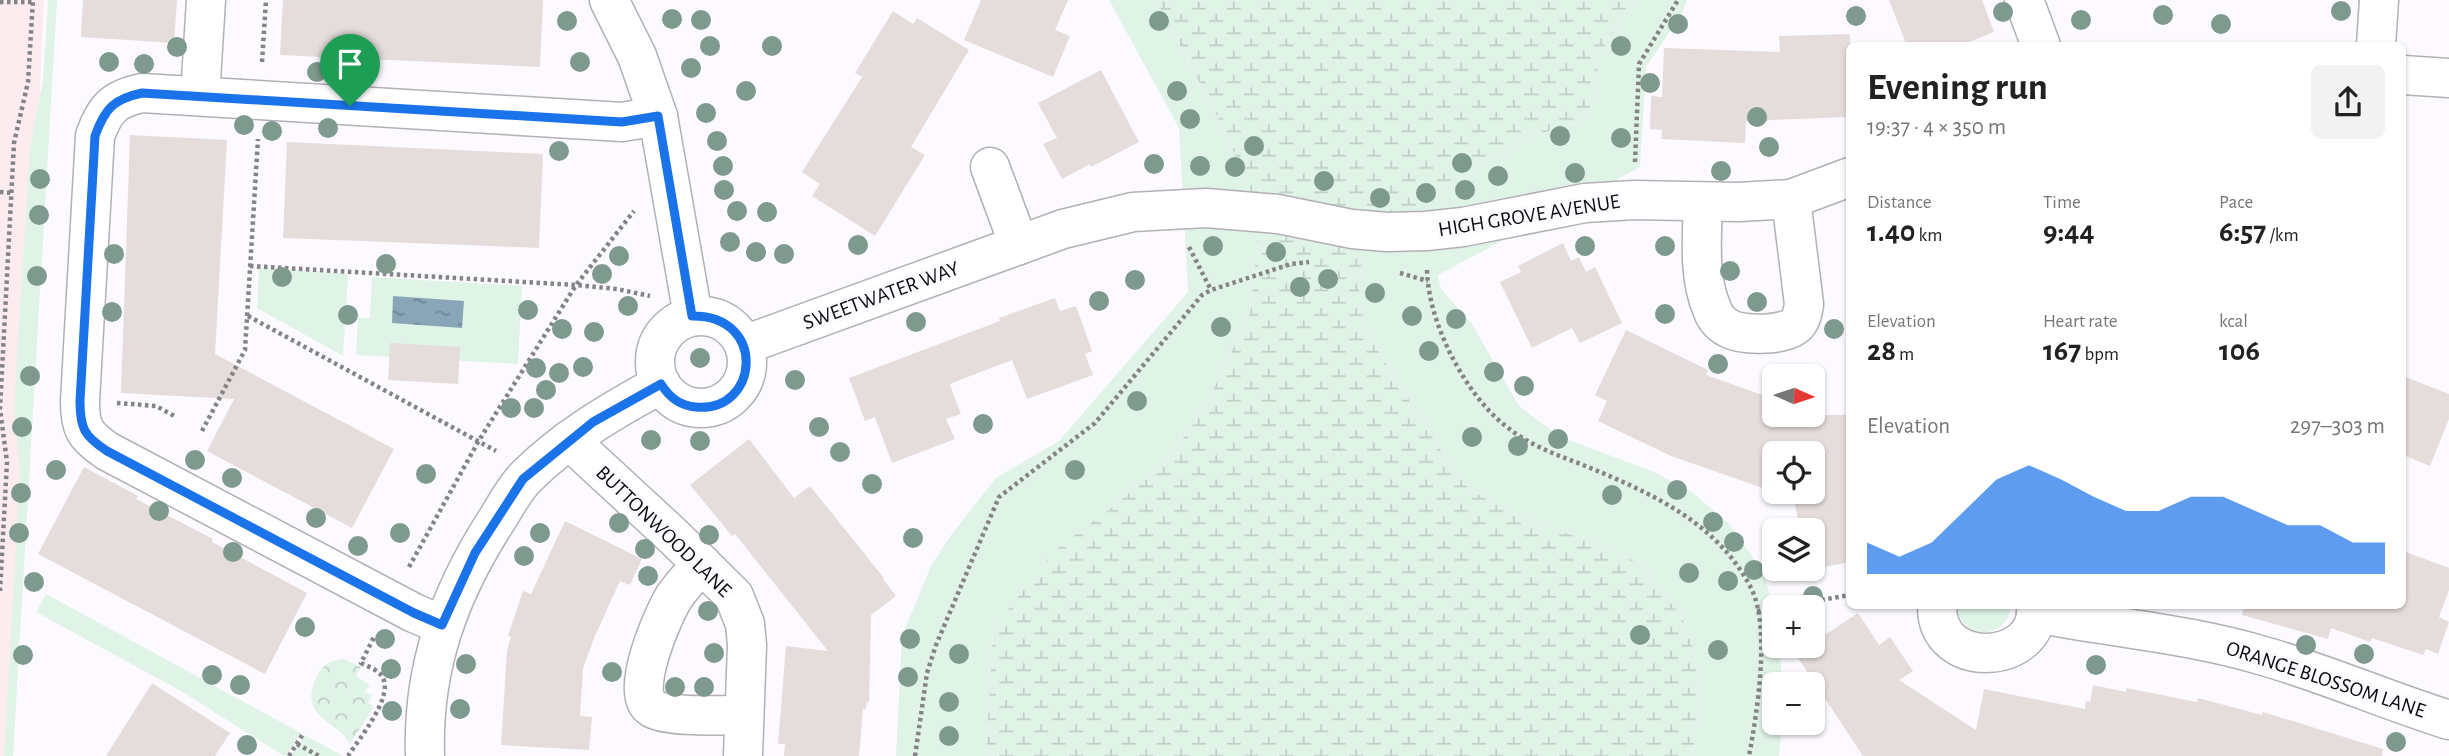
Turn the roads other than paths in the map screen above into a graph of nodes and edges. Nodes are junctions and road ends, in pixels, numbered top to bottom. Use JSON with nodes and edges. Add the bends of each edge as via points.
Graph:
{"nodes":[{"id":1,"x":206,"y":0,"type":"edge"},
{"id":2,"x":609,"y":0,"type":"edge"},
{"id":3,"x":2024,"y":0,"type":"edge"},
{"id":4,"x":2379,"y":0,"type":"edge"},
{"id":5,"x":2040,"y":42,"type":"edge"},
{"id":6,"x":2376,"y":42,"type":"edge"},
{"id":7,"x":2406,"y":75,"type":"edge"},
{"id":8,"x":2449,"y":78,"type":"edge"},
{"id":9,"x":200,"y":96,"type":"junction"},
{"id":10,"x":658,"y":116,"type":"junction"},
{"id":11,"x":990,"y":167,"type":"dead end"},
{"id":12,"x":1846,"y":178,"type":"edge"},
{"id":13,"x":1791,"y":199,"type":"junction"},
{"id":14,"x":1703,"y":202,"type":"junction"},
{"id":15,"x":1206,"y":208,"type":"joint"},
{"id":16,"x":1019,"y":245,"type":"junction"},
{"id":17,"x":692,"y":316,"type":"junction"},
{"id":18,"x":744,"y":345,"type":"junction"},
{"id":19,"x":661,"y":384,"type":"junction"},
{"id":20,"x":569,"y":440,"type":"junction"},
{"id":21,"x":702,"y":564,"type":"junction"},
{"id":22,"x":1937,"y":609,"type":"edge"},
{"id":23,"x":2036,"y":609,"type":"edge"},
{"id":24,"x":442,"y":625,"type":"junction"},
{"id":25,"x":744,"y":715,"type":"junction"},
{"id":26,"x":2449,"y":720,"type":"edge"},
{"id":27,"x":425,"y":756,"type":"edge"},
{"id":28,"x":743,"y":756,"type":"edge"}],
"edges":[{"from":1,"to":9,"type":"street"},
{"from":2,"to":10,"type":"street","via":[[638,56]]},
{"from":3,"to":5,"type":"street"},
{"from":4,"to":6,"type":"street"},
{"from":7,"to":8,"type":"street"},
{"from":9,"to":10,"type":"street","via":[[622,122]]},
{"from":9,"to":24,"type":"street","via":[[142,93],[123,97],[100,120],[95,136],[83,345],[83,430],[107,451]]},
{"from":10,"to":17,"type":"street"},
{"from":11,"to":16,"type":"street"},
{"from":12,"to":13,"type":"street","name":"HIGH GROVE AVENUE"},
{"from":13,"to":14,"type":"street","name":"HIGH GROVE AVENUE"},
{"from":13,"to":14,"type":"street","via":[[1802,316],[1796,326],[1784,331],[1756,333],[1729,329],[1712,311],[1703,264]]},
{"from":14,"to":15,"type":"street","name":"HIGH GROVE AVENUE","via":[[1585,204],[1463,227],[1387,232],[1278,214]]},
{"from":15,"to":16,"type":"street","name":"SWEETWATER WAY","via":[[1133,212]]},
{"from":16,"to":18,"type":"street","name":"SWEETWATER WAY"},
{"from":17,"to":18,"type":"street","via":[[723,322],[736,331]]},
{"from":17,"to":19,"type":"street","via":[[677,322],[657,346],[654,362]]},
{"from":18,"to":19,"type":"street","via":[[745,374],[735,392],[718,405],[689,407],[676,401]]},
{"from":19,"to":20,"type":"street"},
{"from":20,"to":21,"type":"street","name":"BUTTONWOOD LANE"},
{"from":20,"to":24,"type":"street","via":[[523,479],[475,553]]},
{"from":21,"to":25,"type":"street","name":"BUTTONWOOD LANE","via":[[734,596],[744,624]]},
{"from":21,"to":25,"type":"street","via":[[673,600],[649,656],[643,697],[652,709],[665,713]]},
{"from":22,"to":23,"type":"street","name":"ORANGE BLOSSOM LANE","via":[[1943,632],[1953,643],[1981,653],[2009,649],[2021,640],[2031,628]]},
{"from":23,"to":26,"type":"street","name":"ORANGE BLOSSOM LANE","via":[[2241,650]]},
{"from":24,"to":27,"type":"street","via":[[426,708]]},
{"from":25,"to":28,"type":"street","name":"BUTTONWOOD LANE"}]}
